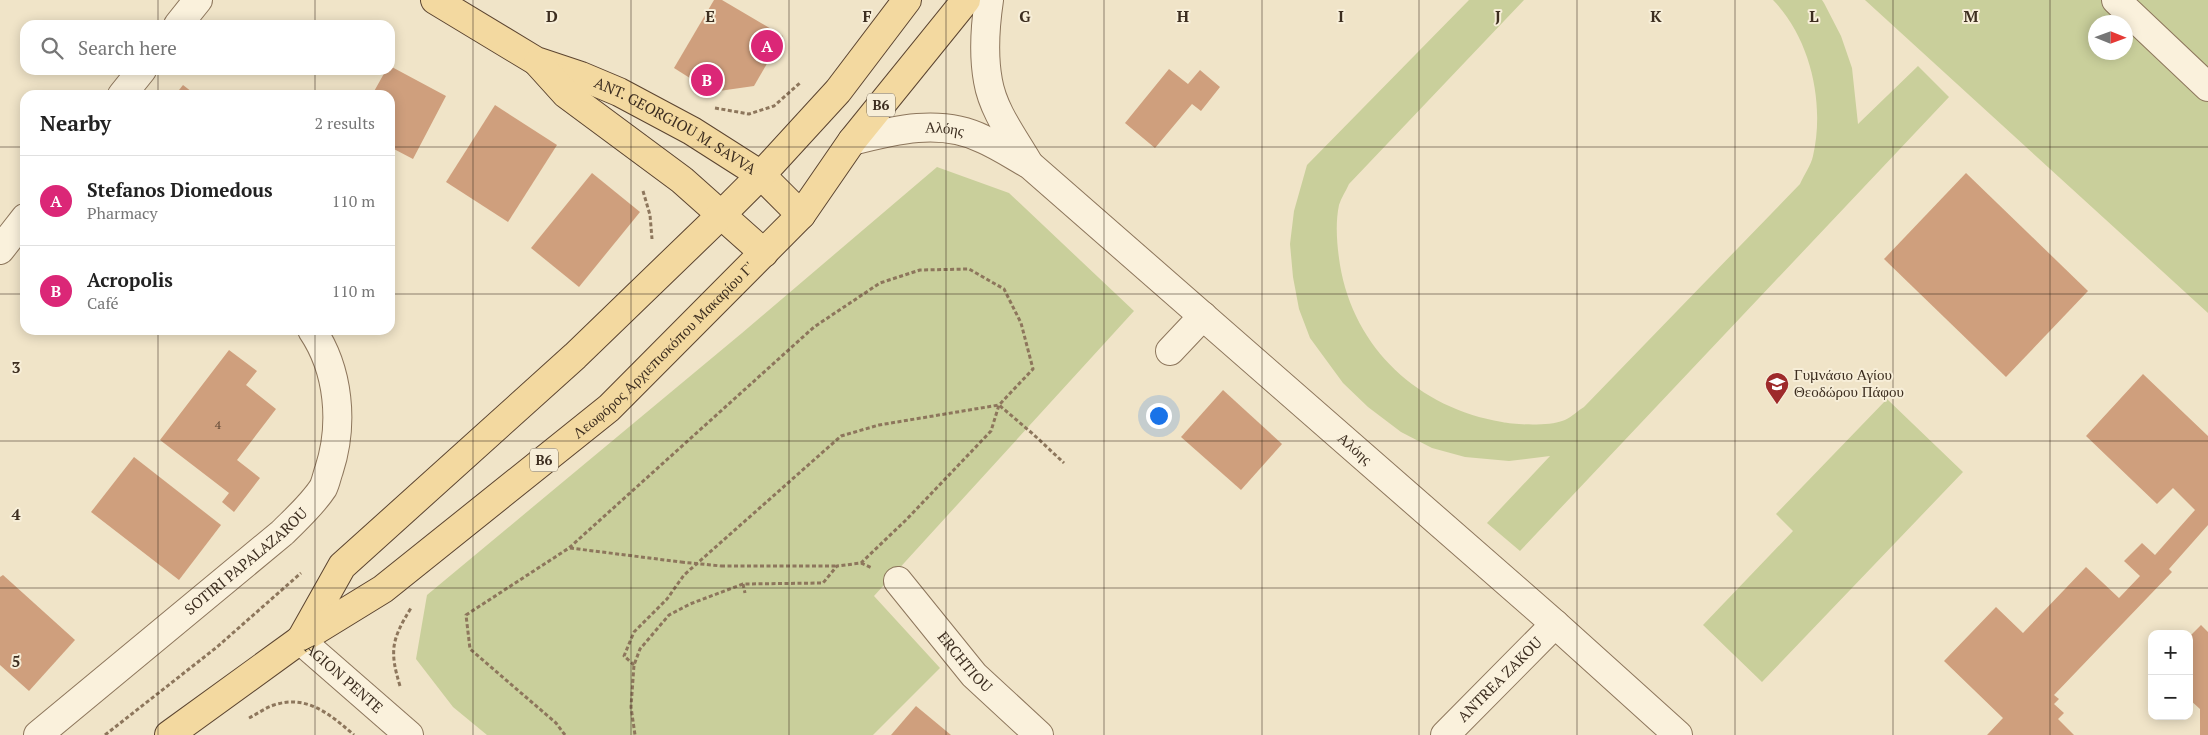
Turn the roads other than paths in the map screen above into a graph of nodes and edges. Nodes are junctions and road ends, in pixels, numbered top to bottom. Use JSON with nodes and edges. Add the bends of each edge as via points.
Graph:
{"nodes":[{"id":1,"x":198,"y":0,"type":"edge"},
{"id":2,"x":435,"y":0,"type":"edge"},
{"id":3,"x":907,"y":0,"type":"edge"},
{"id":4,"x":966,"y":0,"type":"edge"},
{"id":5,"x":989,"y":0,"type":"edge"},
{"id":6,"x":2116,"y":0,"type":"edge"},
{"id":7,"x":182,"y":20,"type":"edge"},
{"id":8,"x":536,"y":61,"type":"junction"},
{"id":9,"x":138,"y":75,"type":"edge"},
{"id":10,"x":2208,"y":88,"type":"edge"},
{"id":11,"x":126,"y":90,"type":"edge"},
{"id":12,"x":852,"y":141,"type":"junction"},
{"id":13,"x":1030,"y":165,"type":"junction"},
{"id":14,"x":761,"y":175,"type":"junction"},
{"id":15,"x":722,"y":214,"type":"junction"},
{"id":16,"x":801,"y":215,"type":"junction"},
{"id":17,"x":20,"y":224,"type":"edge"},
{"id":18,"x":0,"y":250,"type":"edge"},
{"id":19,"x":764,"y":253,"type":"junction"},
{"id":20,"x":1203,"y":316,"type":"junction"},
{"id":21,"x":315,"y":335,"type":"edge"},
{"id":22,"x":1170,"y":351,"type":"dead end"},
{"id":23,"x":898,"y":581,"type":"dead end"},
{"id":24,"x":1555,"y":624,"type":"junction"},
{"id":25,"x":300,"y":640,"type":"junction"},
{"id":26,"x":38,"y":735,"type":"edge"},
{"id":27,"x":169,"y":735,"type":"edge"},
{"id":28,"x":409,"y":735,"type":"edge"},
{"id":29,"x":1039,"y":735,"type":"edge"},
{"id":30,"x":1445,"y":735,"type":"edge"},
{"id":31,"x":1678,"y":735,"type":"edge"}],
"edges":[{"from":1,"to":7,"type":"street"},
{"from":2,"to":8,"type":"main road","name":"ANT. GEORGIOU M. SAVVA"},
{"from":3,"to":14,"type":"main road","name":"Λεωφόρος Αρχιεπισκόπου Μακαρίου Γ'","number":"B6","via":[[838,91]]},
{"from":4,"to":12,"type":"main road","name":"Λεωφόρος Αρχιεπισκόπου Μακαρίου Γ'","number":"B6"},
{"from":5,"to":13,"type":"street","name":"Αλόης","via":[[985,50],[988,82],[1000,116]]},
{"from":6,"to":10,"type":"street"},
{"from":8,"to":14,"type":"main road","name":"ANT. GEORGIOU M. SAVVA","via":[[619,92],[692,131]]},
{"from":8,"to":15,"type":"main road","name":"ANT. GEORGIOU M. SAVVA","via":[[566,94],[662,164]]},
{"from":9,"to":11,"type":"street"},
{"from":12,"to":13,"type":"street","name":"Αλόης","via":[[890,131],[933,126],[981,138]]},
{"from":12,"to":16,"type":"main road","name":"Λεωφόρος Αρχιεπισκόπου Μακαρίου Γ'","number":"B6"},
{"from":13,"to":20,"type":"street","name":"Αλόης"},
{"from":14,"to":15,"type":"main road","name":"Λεωφόρος Αρχιεπισκόπου Μακαρίου Γ'","number":"B6"},
{"from":14,"to":16,"type":"main road","name":"ANT. GEORGIOU M. SAVVA"},
{"from":15,"to":19,"type":"main road","name":"ANT. GEORGIOU M. SAVVA"},
{"from":15,"to":25,"type":"main road","name":"Λεωφόρος Αρχιεπισκόπου Μακαρίου Γ'","number":"B6","via":[[575,356],[342,566]]},
{"from":16,"to":19,"type":"main road","name":"Λεωφόρος Αρχιεπισκόπου Μακαρίου Γ'","number":"B6"},
{"from":17,"to":18,"type":"street"},
{"from":19,"to":25,"type":"main road","name":"Λεωφόρος Αρχιεπισκόπου Μακαρίου Γ'","number":"B6","via":[[609,408],[383,589]]},
{"from":20,"to":22,"type":"street"},
{"from":20,"to":24,"type":"street","name":"Αλόης"},
{"from":21,"to":26,"type":"street","name":"SOTIRI PAPALAZAROU","via":[[333,374],[338,412],[336,450],[324,486],[282,533]]},
{"from":23,"to":29,"type":"street","name":"ERCHTIOU","via":[[974,675]]},
{"from":24,"to":30,"type":"street","name":"ANTREA ZAKOU"},
{"from":24,"to":31,"type":"street","name":"Αλόης"},
{"from":25,"to":27,"type":"main road","name":"Λεωφόρος Αρχιεπισκόπου Μακαρίου Γ'","number":"B6"},
{"from":25,"to":28,"type":"street","name":"AGION PENTE"}]}
